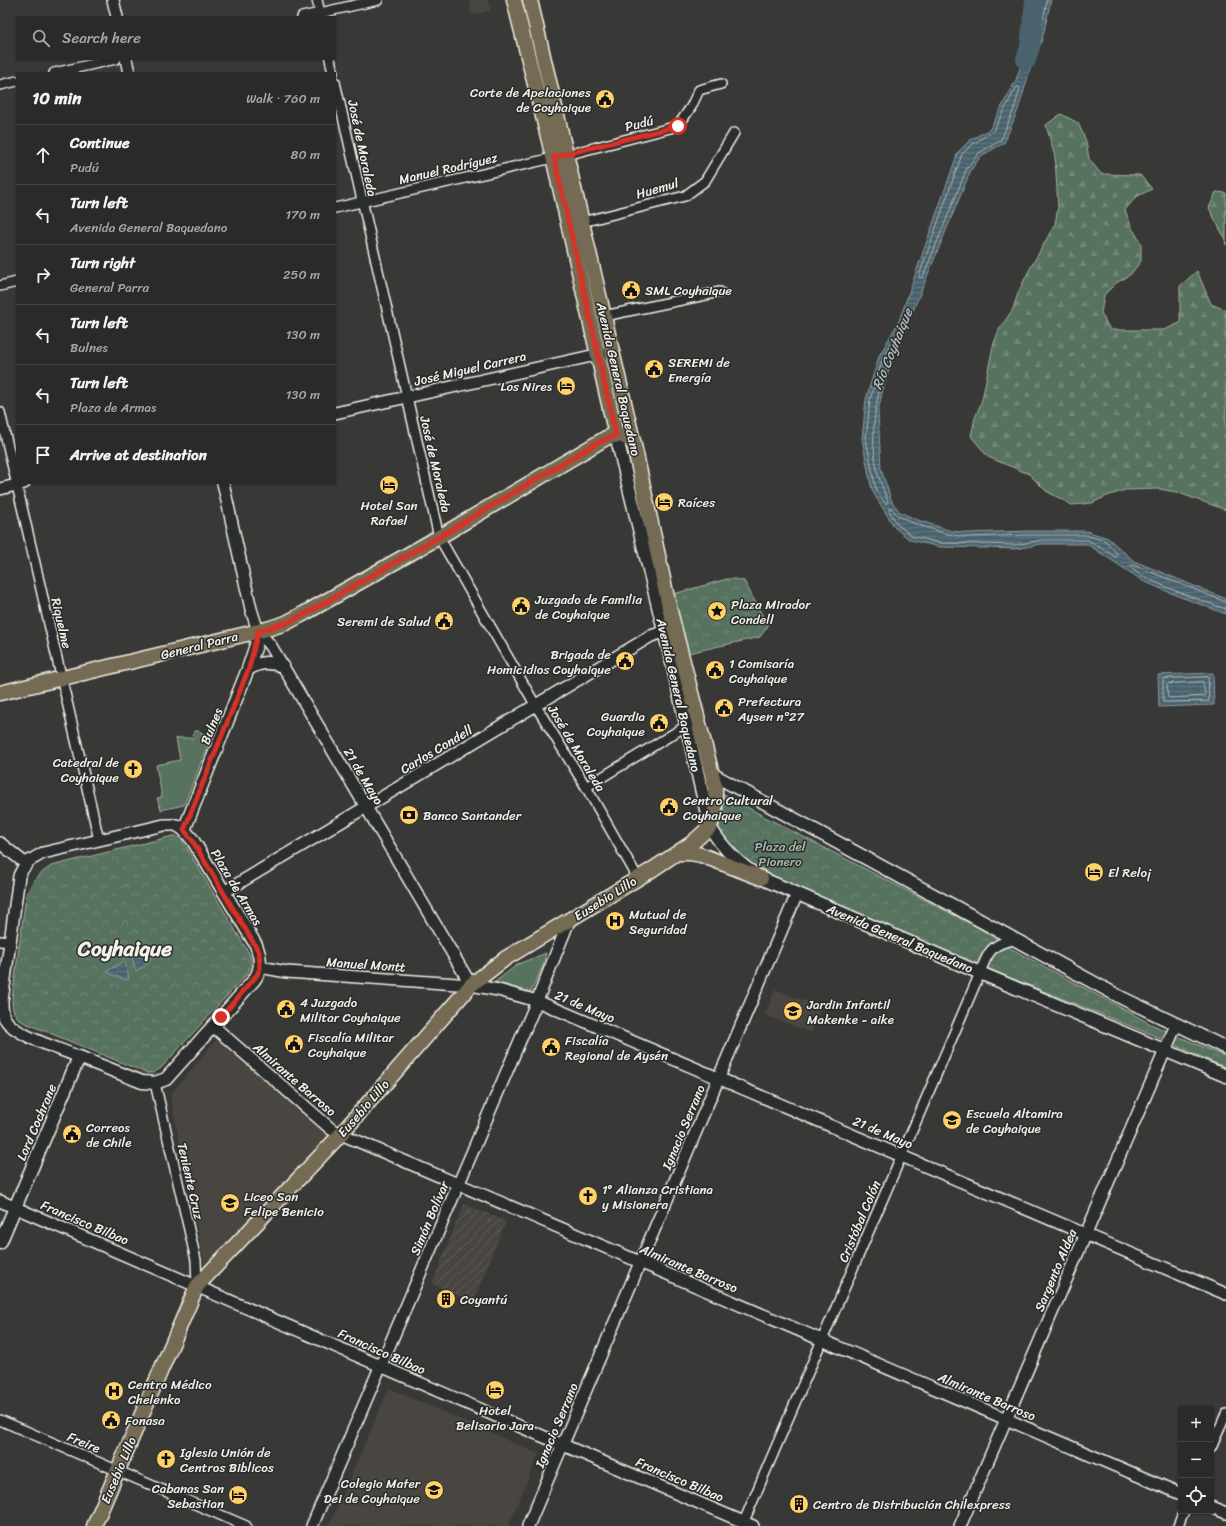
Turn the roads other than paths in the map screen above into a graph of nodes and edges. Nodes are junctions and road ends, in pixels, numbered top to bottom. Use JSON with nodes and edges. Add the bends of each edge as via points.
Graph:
{"nodes":[{"id":1,"x":113,"y":0,"type":"edge"},
{"id":2,"x":317,"y":0,"type":"edge"},
{"id":3,"x":378,"y":0,"type":"edge"},
{"id":4,"x":514,"y":0,"type":"edge"},
{"id":5,"x":530,"y":0,"type":"edge"},
{"id":6,"x":320,"y":15,"type":"edge"},
{"id":7,"x":117,"y":16,"type":"edge"},
{"id":8,"x":112,"y":60,"type":"edge"},
{"id":9,"x":126,"y":60,"type":"edge"},
{"id":10,"x":330,"y":60,"type":"edge"},
{"id":11,"x":58,"y":72,"type":"edge"},
{"id":12,"x":129,"y":72,"type":"edge"},
{"id":13,"x":333,"y":72,"type":"edge"},
{"id":14,"x":16,"y":81,"type":"edge"},
{"id":15,"x":721,"y":84,"type":"dead end"},
{"id":16,"x":0,"y":85,"type":"edge"},
{"id":17,"x":336,"y":87,"type":"edge"},
{"id":18,"x":734,"y":133,"type":"dead end"},
{"id":19,"x":560,"y":156,"type":"junction"},
{"id":20,"x":361,"y":202,"type":"junction"},
{"id":21,"x":336,"y":208,"type":"edge"},
{"id":22,"x":582,"y":222,"type":"junction"},
{"id":23,"x":16,"y":282,"type":"edge"},
{"id":24,"x":0,"y":286,"type":"edge"},
{"id":25,"x":720,"y":292,"type":"dead end"},
{"id":26,"x":604,"y":316,"type":"junction"},
{"id":27,"x":612,"y":352,"type":"junction"},
{"id":28,"x":597,"y":354,"type":"junction"},
{"id":29,"x":407,"y":397,"type":"junction"},
{"id":30,"x":0,"y":412,"type":"edge"},
{"id":31,"x":336,"y":413,"type":"edge"},
{"id":32,"x":616,"y":435,"type":"junction"},
{"id":33,"x":634,"y":445,"type":"junction"},
{"id":34,"x":16,"y":470,"type":"edge"},
{"id":35,"x":20,"y":484,"type":"edge"},
{"id":36,"x":223,"y":484,"type":"edge"},
{"id":37,"x":0,"y":488,"type":"edge"},
{"id":38,"x":439,"y":537,"type":"junction"},
{"id":39,"x":669,"y":630,"type":"junction"},
{"id":40,"x":258,"y":631,"type":"junction"},
{"id":41,"x":283,"y":666,"type":"junction"},
{"id":42,"x":248,"y":669,"type":"junction"},
{"id":43,"x":61,"y":678,"type":"junction"},
{"id":44,"x":0,"y":693,"type":"edge"},
{"id":45,"x":536,"y":706,"type":"junction"},
{"id":46,"x":686,"y":726,"type":"junction"},
{"id":47,"x":712,"y":774,"type":"junction"},
{"id":48,"x":586,"y":786,"type":"junction"},
{"id":49,"x":366,"y":807,"type":"junction"},
{"id":50,"x":710,"y":827,"type":"junction"},
{"id":51,"x":184,"y":830,"type":"junction"},
{"id":52,"x":99,"y":840,"type":"junction"},
{"id":53,"x":0,"y":843,"type":"edge"},
{"id":54,"x":678,"y":853,"type":"junction"},
{"id":55,"x":26,"y":864,"type":"junction"},
{"id":56,"x":638,"y":878,"type":"junction"},
{"id":57,"x":761,"y":878,"type":"junction"},
{"id":58,"x":224,"y":892,"type":"junction"},
{"id":59,"x":797,"y":894,"type":"junction"},
{"id":60,"x":569,"y":921,"type":"junction"},
{"id":61,"x":1014,"y":940,"type":"junction"},
{"id":62,"x":5,"y":941,"type":"edge"},
{"id":63,"x":260,"y":968,"type":"junction"},
{"id":64,"x":980,"y":973,"type":"junction"},
{"id":65,"x":471,"y":985,"type":"junction"},
{"id":66,"x":537,"y":1001,"type":"junction"},
{"id":67,"x":1176,"y":1025,"type":"junction"},
{"id":68,"x":213,"y":1026,"type":"junction"},
{"id":69,"x":1226,"y":1048,"type":"edge"},
{"id":70,"x":1165,"y":1050,"type":"junction"},
{"id":71,"x":79,"y":1057,"type":"junction"},
{"id":72,"x":1226,"y":1076,"type":"edge"},
{"id":73,"x":719,"y":1078,"type":"junction"},
{"id":74,"x":155,"y":1083,"type":"junction"},
{"id":75,"x":341,"y":1134,"type":"junction"},
{"id":76,"x":902,"y":1156,"type":"junction"},
{"id":77,"x":458,"y":1185,"type":"junction"},
{"id":78,"x":0,"y":1201,"type":"edge"},
{"id":79,"x":15,"y":1207,"type":"junction"},
{"id":80,"x":1086,"y":1234,"type":"junction"},
{"id":81,"x":0,"y":1243,"type":"edge"},
{"id":82,"x":640,"y":1263,"type":"junction"},
{"id":83,"x":197,"y":1286,"type":"junction"},
{"id":84,"x":1226,"y":1294,"type":"edge"},
{"id":85,"x":822,"y":1340,"type":"junction"},
{"id":86,"x":380,"y":1366,"type":"junction"},
{"id":87,"x":1226,"y":1414,"type":"edge"},
{"id":88,"x":1006,"y":1419,"type":"junction"},
{"id":89,"x":0,"y":1420,"type":"edge"},
{"id":90,"x":1214,"y":1442,"type":"edge"},
{"id":91,"x":563,"y":1444,"type":"junction"},
{"id":92,"x":118,"y":1471,"type":"junction"},
{"id":93,"x":1178,"y":1493,"type":"edge"},
{"id":94,"x":1214,"y":1508,"type":"edge"},
{"id":95,"x":1226,"y":1513,"type":"edge"},
{"id":96,"x":1183,"y":1514,"type":"edge"},
{"id":97,"x":746,"y":1525,"type":"edge"},
{"id":98,"x":94,"y":1526,"type":"edge"},
{"id":99,"x":246,"y":1526,"type":"edge"},
{"id":100,"x":312,"y":1526,"type":"edge"},
{"id":101,"x":528,"y":1526,"type":"edge"},
{"id":102,"x":960,"y":1526,"type":"edge"},
{"id":103,"x":1178,"y":1526,"type":"edge"}],
"edges":[{"from":1,"to":7,"type":"street"},
{"from":2,"to":6,"type":"street"},
{"from":3,"to":6,"type":"street"},
{"from":4,"to":19,"type":"main road","name":"Avenida General Baquedano"},
{"from":5,"to":19,"type":"main road","name":"Avenida General Baquedano"},
{"from":8,"to":11,"type":"street"},
{"from":9,"to":12,"type":"street"},
{"from":10,"to":13,"type":"street"},
{"from":14,"to":16,"type":"street"},
{"from":15,"to":19,"type":"street","name":"Pudú","via":[[699,90],[678,126]]},
{"from":17,"to":20,"type":"street","name":"José de Moraleda"},
{"from":18,"to":22,"type":"street","name":"Huemul","via":[[705,181],[685,196]]},
{"from":19,"to":20,"type":"street","name":"Manuel Rodríguez"},
{"from":19,"to":22,"type":"main road","name":"Avenida General Baquedano"},
{"from":19,"to":28,"type":"main road","name":"Avenida General Baquedano"},
{"from":20,"to":21,"type":"street","name":"Manuel Rodríguez"},
{"from":20,"to":29,"type":"street","name":"José de Moraleda"},
{"from":22,"to":26,"type":"main road","name":"Avenida General Baquedano"},
{"from":23,"to":24,"type":"street"},
{"from":25,"to":26,"type":"street"},
{"from":26,"to":27,"type":"main road","name":"Avenida General Baquedano"},
{"from":27,"to":28,"type":"street","name":"José Miguel Carrera"},
{"from":27,"to":33,"type":"main road","name":"Avenida General Baquedano"},
{"from":28,"to":29,"type":"street","name":"José Miguel Carrera"},
{"from":28,"to":32,"type":"main road","name":"Avenida General Baquedano"},
{"from":29,"to":31,"type":"street","name":"José Miguel Carrera"},
{"from":29,"to":38,"type":"street","name":"José de Moraleda"},
{"from":30,"to":34,"type":"street","name":"Riquelme"},
{"from":32,"to":33,"type":"main road","via":[[625,437]]},
{"from":32,"to":38,"type":"main road","name":"General Parra","via":[[597,443]]},
{"from":32,"to":39,"type":"main road","name":"Avenida General Baquedano"},
{"from":33,"to":39,"type":"main road","name":"Avenida General Baquedano"},
{"from":35,"to":37,"type":"street"},
{"from":35,"to":43,"type":"street","name":"Riquelme"},
{"from":36,"to":40,"type":"street","name":"21 de Mayo"},
{"from":38,"to":40,"type":"main road","name":"General Parra","via":[[296,618]]},
{"from":38,"to":45,"type":"street","name":"José de Moraleda"},
{"from":39,"to":45,"type":"street","name":"Carlos Condell","via":[[651,636]]},
{"from":39,"to":46,"type":"main road","name":"Avenida General Baquedano"},
{"from":39,"to":47,"type":"main road","name":"Avenida General Baquedano"},
{"from":40,"to":41,"type":"street","name":"21 de Mayo"},
{"from":40,"to":42,"type":"main road","name":"Bulnes"},
{"from":40,"to":43,"type":"main road","name":"General Parra"},
{"from":41,"to":42,"type":"main road","via":[[264,663]]},
{"from":41,"to":49,"type":"street","name":"21 de Mayo"},
{"from":42,"to":51,"type":"main road","name":"Bulnes"},
{"from":43,"to":44,"type":"main road","name":"General Parra"},
{"from":43,"to":52,"type":"street","name":"Riquelme"},
{"from":45,"to":48,"type":"street","name":"José de Moraleda"},
{"from":45,"to":49,"type":"street","name":"Carlos Condell"},
{"from":46,"to":48,"type":"street"},
{"from":46,"to":50,"type":"main road","name":"Avenida General Baquedano"},
{"from":47,"to":50,"type":"main road","via":[[716,800]]},
{"from":47,"to":61,"type":"main road","name":"Avenida General Baquedano"},
{"from":48,"to":56,"type":"street","name":"José de Moraleda"},
{"from":49,"to":58,"type":"street","name":"Carlos Condell"},
{"from":49,"to":65,"type":"street","name":"21 de Mayo"},
{"from":50,"to":54,"type":"main road","name":"Eusebio Lillo"},
{"from":50,"to":57,"type":"main road","name":"Avenida General Baquedano","via":[[723,848],[741,865]]},
{"from":51,"to":52,"type":"street","via":[[176,825],[164,825]]},
{"from":51,"to":58,"type":"main road","name":"Plaza de Armas"},
{"from":52,"to":55,"type":"street","via":[[43,853]]},
{"from":53,"to":55,"type":"street"},
{"from":54,"to":56,"type":"main road","name":"Eusebio Lillo"},
{"from":54,"to":57,"type":"main road","via":[[701,855]]},
{"from":55,"to":62,"type":"street","via":[[17,883]]},
{"from":56,"to":60,"type":"main road","name":"Eusebio Lillo"},
{"from":57,"to":59,"type":"main road","name":"Avenida General Baquedano"},
{"from":58,"to":63,"type":"main road","name":"Plaza de Armas","via":[[256,945]]},
{"from":59,"to":64,"type":"main road","name":"Avenida General Baquedano"},
{"from":59,"to":73,"type":"street","name":"Ignacio Serrano"},
{"from":60,"to":65,"type":"main road","name":"Eusebio Lillo","via":[[506,958]]},
{"from":60,"to":66,"type":"street","name":"Simón Bolívar"},
{"from":61,"to":64,"type":"street","name":"Cristóbal Colón","via":[[992,949]]},
{"from":61,"to":67,"type":"main road","name":"Avenida General Baquedano"},
{"from":62,"to":71,"type":"street","via":[[2,1007],[6,1020],[19,1032]]},
{"from":63,"to":65,"type":"street","name":"Manuel Montt"},
{"from":63,"to":68,"type":"main road","via":[[254,980]]},
{"from":64,"to":70,"type":"main road","name":"Avenida General Baquedano"},
{"from":64,"to":76,"type":"street","name":"Cristóbal Colón"},
{"from":65,"to":66,"type":"street","name":"21 de Mayo"},
{"from":65,"to":75,"type":"main road","name":"Eusebio Lillo"},
{"from":66,"to":73,"type":"street","name":"21 de Mayo"},
{"from":66,"to":77,"type":"street","name":"Simón Bolívar"},
{"from":67,"to":69,"type":"main road","name":"Avenida General Baquedano"},
{"from":67,"to":70,"type":"street","name":"Sargento Aldea"},
{"from":68,"to":74,"type":"main road","via":[[166,1079]]},
{"from":68,"to":75,"type":"street","name":"Almirante Barroso","via":[[331,1129]]},
{"from":70,"to":72,"type":"main road","name":"Avenida General Baquedano"},
{"from":70,"to":80,"type":"street","name":"Sargento Aldea"},
{"from":71,"to":74,"type":"main road","via":[[137,1080]]},
{"from":71,"to":79,"type":"main road","name":"Lord Cochrane"},
{"from":73,"to":76,"type":"street","name":"21 de Mayo"},
{"from":73,"to":82,"type":"street","name":"Ignacio Serrano"},
{"from":74,"to":83,"type":"street","name":"Teniente Cruz","via":[[196,1260]]},
{"from":75,"to":77,"type":"street","name":"Almirante Barroso"},
{"from":75,"to":83,"type":"main road","name":"Eusebio Lillo"},
{"from":76,"to":80,"type":"street","name":"21 de Mayo"},
{"from":76,"to":85,"type":"street","name":"Cristóbal Colón"},
{"from":77,"to":82,"type":"street","name":"Almirante Barroso"},
{"from":77,"to":86,"type":"street","name":"Simón Bolívar"},
{"from":78,"to":79,"type":"street","name":"Francisco Bilbao"},
{"from":79,"to":81,"type":"main road","name":"Lord Cochrane"},
{"from":79,"to":83,"type":"street","name":"Francisco Bilbao"},
{"from":80,"to":84,"type":"street","name":"21 de Mayo"},
{"from":80,"to":88,"type":"street","name":"Sargento Aldea"},
{"from":82,"to":85,"type":"street","name":"Almirante Barroso"},
{"from":82,"to":91,"type":"street","name":"Ignacio Serrano"},
{"from":83,"to":86,"type":"street","name":"Francisco Bilbao"},
{"from":83,"to":92,"type":"main road","name":"Eusebio Lillo"},
{"from":85,"to":88,"type":"street","name":"Almirante Barroso"},
{"from":85,"to":97,"type":"street","name":"Cristóbal Colón"},
{"from":86,"to":91,"type":"street","name":"Francisco Bilbao"},
{"from":86,"to":100,"type":"street","name":"Simón Bolívar"},
{"from":87,"to":90,"type":"street"},
{"from":88,"to":93,"type":"street","name":"Almirante Barroso"},
{"from":88,"to":102,"type":"street","name":"Sargento Aldea"},
{"from":89,"to":92,"type":"street","name":"Freire"},
{"from":91,"to":97,"type":"street","name":"Francisco Bilbao"},
{"from":91,"to":101,"type":"street","name":"Ignacio Serrano"},
{"from":92,"to":98,"type":"main road","name":"Eusebio Lillo"},
{"from":92,"to":99,"type":"street","name":"Freire"},
{"from":94,"to":95,"type":"street"},
{"from":96,"to":103,"type":"street"}]}
